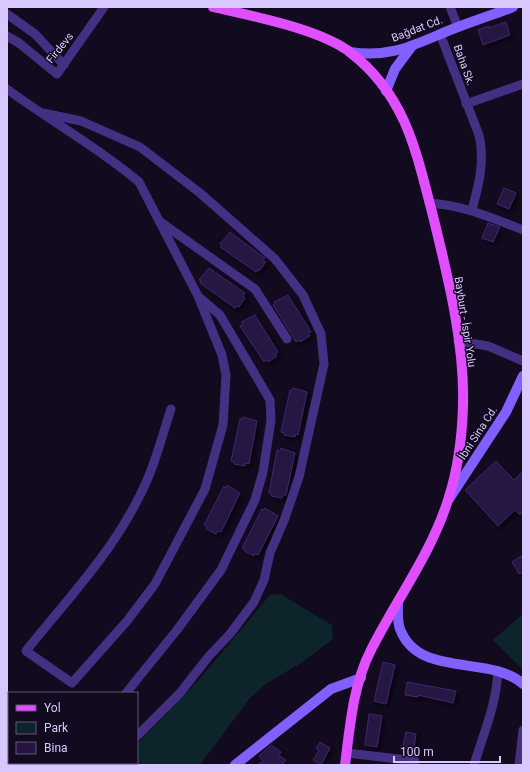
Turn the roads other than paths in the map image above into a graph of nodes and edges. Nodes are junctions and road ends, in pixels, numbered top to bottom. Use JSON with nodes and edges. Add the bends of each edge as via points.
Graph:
{"nodes":[{"id":1,"x":104,"y":7,"type":"edge"},
{"id":2,"x":213,"y":7,"type":"edge"},
{"id":3,"x":450,"y":7,"type":"edge"},
{"id":4,"x":513,"y":7,"type":"edge"},
{"id":5,"x":7,"y":14,"type":"edge"},
{"id":6,"x":458,"y":27,"type":"junction"},
{"id":7,"x":440,"y":34,"type":"junction"},
{"id":8,"x":7,"y":36,"type":"edge"},
{"id":9,"x":19,"y":43,"type":"junction"},
{"id":10,"x":7,"y":44,"type":"edge"},
{"id":11,"x":412,"y":46,"type":"junction"},
{"id":12,"x":350,"y":52,"type":"junction"},
{"id":13,"x":64,"y":65,"type":"junction"},
{"id":14,"x":523,"y":84,"type":"edge"},
{"id":15,"x":7,"y":89,"type":"edge"},
{"id":16,"x":386,"y":91,"type":"junction"},
{"id":17,"x":466,"y":104,"type":"junction"},
{"id":18,"x":38,"y":112,"type":"junction"},
{"id":19,"x":429,"y":203,"type":"junction"},
{"id":20,"x":472,"y":210,"type":"junction"},
{"id":21,"x":158,"y":220,"type":"junction"},
{"id":22,"x":523,"y":230,"type":"edge"},
{"id":23,"x":198,"y":296,"type":"junction"},
{"id":24,"x":287,"y":339,"type":"dead end"},
{"id":25,"x":458,"y":341,"type":"junction"},
{"id":26,"x":523,"y":362,"type":"edge"},
{"id":27,"x":523,"y":376,"type":"edge"},
{"id":28,"x":171,"y":409,"type":"dead end"},
{"id":29,"x":448,"y":501,"type":"junction"},
{"id":30,"x":398,"y":602,"type":"junction"},
{"id":31,"x":498,"y":671,"type":"junction"},
{"id":32,"x":361,"y":678,"type":"junction"},
{"id":33,"x":523,"y":684,"type":"edge"},
{"id":34,"x":127,"y":692,"type":"edge"},
{"id":35,"x":523,"y":730,"type":"edge"},
{"id":36,"x":138,"y":735,"type":"edge"},
{"id":37,"x":347,"y":753,"type":"junction"},
{"id":38,"x":415,"y":761,"type":"dead end"},
{"id":39,"x":235,"y":765,"type":"edge"},
{"id":40,"x":345,"y":765,"type":"edge"},
{"id":41,"x":474,"y":765,"type":"edge"},
{"id":42,"x":519,"y":765,"type":"edge"}],
"edges":[{"from":1,"to":13,"type":"street","name":"Firdevs"},
{"from":2,"to":12,"type":"main road","name":"Bayburt - İspir Yolu","via":[[305,32]]},
{"from":3,"to":6,"type":"street"},
{"from":4,"to":6,"type":"street","name":"Bağdat Cd."},
{"from":5,"to":13,"type":"street","via":[[35,34]]},
{"from":6,"to":7,"type":"street","name":"Bağdat Cd."},
{"from":7,"to":11,"type":"street","name":"Bağdat Cd."},
{"from":7,"to":17,"type":"street","name":"Baha Sk."},
{"from":8,"to":9,"type":"street","name":"Firdevs"},
{"from":9,"to":10,"type":"street"},
{"from":9,"to":13,"type":"street","name":"Firdevs","via":[[57,74]]},
{"from":11,"to":12,"type":"street","name":"Bağdat Cd.","via":[[374,55]]},
{"from":11,"to":16,"type":"street","via":[[395,69]]},
{"from":12,"to":16,"type":"main road","name":"Bayburt - İspir Yolu"},
{"from":14,"to":17,"type":"street"},
{"from":15,"to":18,"type":"street"},
{"from":16,"to":19,"type":"main road","name":"Bayburt - İspir Yolu","via":[[404,119]]},
{"from":17,"to":20,"type":"street","name":"Baha Sk.","via":[[482,149],[482,168]]},
{"from":18,"to":21,"type":"street","via":[[124,169],[139,182]]},
{"from":18,"to":36,"type":"street","via":[[81,121],[125,139],[140,147],[200,193],[275,259],[303,295],[321,334],[324,364],[299,477],[286,518],[270,553],[262,585],[254,602],[230,634],[209,656],[180,694]]},
{"from":19,"to":20,"type":"street"},
{"from":19,"to":25,"type":"main road","name":"Bayburt - İspir Yolu","via":[[442,253]]},
{"from":20,"to":22,"type":"street"},
{"from":21,"to":23,"type":"street"},
{"from":21,"to":24,"type":"street","via":[[255,289]]},
{"from":23,"to":28,"type":"street","via":[[222,355],[226,375],[223,425],[205,490],[155,584],[127,621],[72,683],[26,651],[102,557],[129,516],[151,473]]},
{"from":23,"to":34,"type":"street","via":[[220,315],[270,400],[271,420],[263,472],[255,500],[221,570]]},
{"from":25,"to":26,"type":"street","via":[[488,346]]},
{"from":25,"to":29,"type":"main road","name":"Bayburt - İspir Yolu","via":[[463,411],[458,465]]},
{"from":27,"to":29,"type":"street","name":"İbni Sina Cd.","via":[[506,412]]},
{"from":29,"to":30,"type":"main road","name":"Bayburt - İspir Yolu"},
{"from":30,"to":31,"type":"street","via":[[399,628],[413,649],[441,661]]},
{"from":30,"to":32,"type":"main road","name":"Bayburt - İspir Yolu","via":[[370,652]]},
{"from":31,"to":33,"type":"street"},
{"from":31,"to":41,"type":"street","via":[[493,711]]},
{"from":32,"to":37,"type":"main road","name":"Bayburt - İspir Yolu","via":[[353,703]]},
{"from":32,"to":39,"type":"street","via":[[331,689]]},
{"from":35,"to":42,"type":"street"},
{"from":37,"to":38,"type":"street"},
{"from":37,"to":40,"type":"main road","name":"Bayburt - İspir Yolu"}]}
